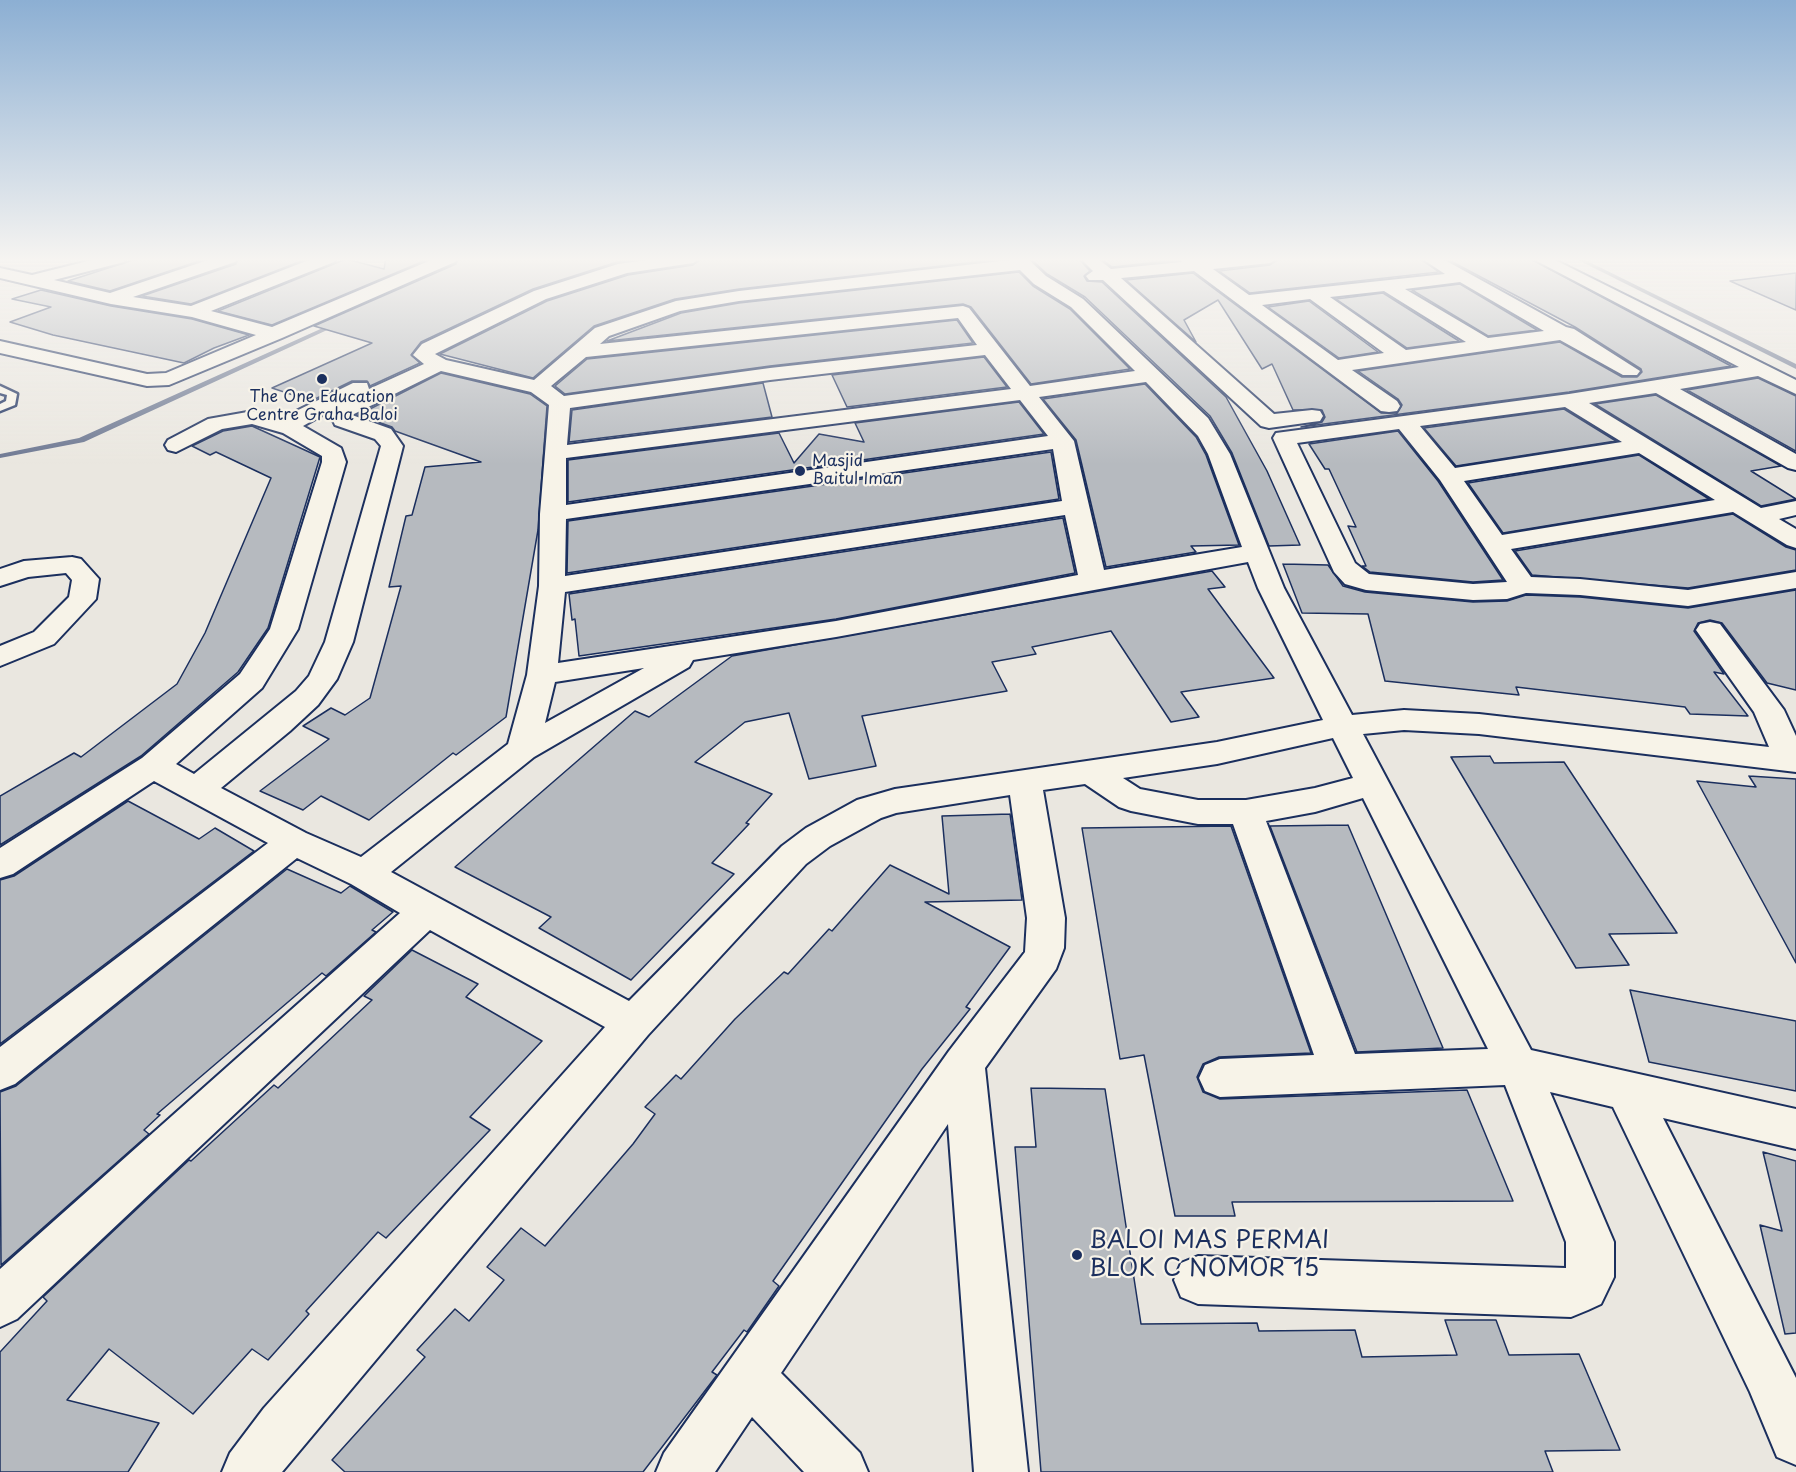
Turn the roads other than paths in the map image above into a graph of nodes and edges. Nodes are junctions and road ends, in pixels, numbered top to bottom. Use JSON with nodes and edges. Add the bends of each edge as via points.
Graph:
{"nodes":[{"id":1,"x":248,"y":327,"type":"edge"},
{"id":2,"x":292,"y":327,"type":"edge"},
{"id":3,"x":474,"y":327,"type":"edge"},
{"id":4,"x":617,"y":327,"type":"edge"},
{"id":5,"x":823,"y":327,"type":"edge"},
{"id":6,"x":974,"y":327,"type":"edge"},
{"id":7,"x":1101,"y":327,"type":"edge"},
{"id":8,"x":1166,"y":327,"type":"edge"},
{"id":9,"x":1282,"y":327,"type":"edge"},
{"id":10,"x":1360,"y":327,"type":"edge"},
{"id":11,"x":1455,"y":327,"type":"edge"},
{"id":12,"x":1555,"y":327,"type":"edge"},
{"id":13,"x":1674,"y":327,"type":"edge"},
{"id":14,"x":1567,"y":333,"type":"junction"},
{"id":15,"x":275,"y":334,"type":"junction"},
{"id":16,"x":1484,"y":344,"type":"junction"},
{"id":17,"x":0,"y":347,"type":"edge"},
{"id":18,"x":990,"y":349,"type":"junction"},
{"id":19,"x":581,"y":352,"type":"junction"},
{"id":20,"x":1400,"y":355,"type":"junction"},
{"id":21,"x":1733,"y":357,"type":"junction"},
{"id":22,"x":433,"y":360,"type":"junction"},
{"id":23,"x":1335,"y":366,"type":"junction"},
{"id":24,"x":1760,"y":370,"type":"junction"},
{"id":25,"x":1630,"y":371,"type":"junction"},
{"id":26,"x":1150,"y":375,"type":"junction"},
{"id":27,"x":1658,"y":386,"type":"junction"},
{"id":28,"x":538,"y":387,"type":"junction"},
{"id":29,"x":1796,"y":388,"type":"edge"},
{"id":30,"x":0,"y":389,"type":"edge"},
{"id":31,"x":1025,"y":393,"type":"junction"},
{"id":32,"x":798,"y":396,"type":"junction"},
{"id":33,"x":1569,"y":400,"type":"junction"},
{"id":34,"x":560,"y":403,"type":"junction"},
{"id":35,"x":0,"y":408,"type":"edge"},
{"id":36,"x":1397,"y":415,"type":"junction"},
{"id":37,"x":291,"y":428,"type":"junction"},
{"id":38,"x":1063,"y":441,"type":"junction"},
{"id":39,"x":176,"y":445,"type":"dead end"},
{"id":40,"x":1642,"y":446,"type":"junction"},
{"id":41,"x":555,"y":453,"type":"junction"},
{"id":42,"x":1796,"y":463,"type":"edge"},
{"id":43,"x":1449,"y":476,"type":"junction"},
{"id":44,"x":1075,"y":506,"type":"junction"},
{"id":45,"x":1796,"y":508,"type":"edge"},
{"id":46,"x":1746,"y":510,"type":"junction"},
{"id":47,"x":552,"y":514,"type":"junction"},
{"id":48,"x":1796,"y":540,"type":"edge"},
{"id":49,"x":1495,"y":544,"type":"junction"},
{"id":50,"x":1258,"y":552,"type":"junction"},
{"id":51,"x":0,"y":578,"type":"edge"},
{"id":52,"x":1094,"y":580,"type":"junction"},
{"id":53,"x":1796,"y":580,"type":"edge"},
{"id":54,"x":1523,"y":585,"type":"junction"},
{"id":55,"x":552,"y":586,"type":"junction"},
{"id":56,"x":1710,"y":630,"type":"dead end"},
{"id":57,"x":696,"y":652,"type":"junction"},
{"id":58,"x":0,"y":657,"type":"edge"},
{"id":59,"x":542,"y":675,"type":"junction"},
{"id":60,"x":1782,"y":712,"type":"edge"},
{"id":61,"x":1342,"y":726,"type":"junction"},
{"id":62,"x":523,"y":749,"type":"junction"},
{"id":63,"x":1794,"y":760,"type":"edge"},
{"id":64,"x":153,"y":766,"type":"junction"},
{"id":65,"x":1090,"y":772,"type":"junction"},
{"id":66,"x":1025,"y":783,"type":"junction"},
{"id":67,"x":1372,"y":784,"type":"junction"},
{"id":68,"x":197,"y":789,"type":"junction"},
{"id":69,"x":1246,"y":812,"type":"junction"},
{"id":70,"x":294,"y":842,"type":"junction"},
{"id":71,"x":0,"y":865,"type":"edge"},
{"id":72,"x":364,"y":874,"type":"junction"},
{"id":73,"x":426,"y":912,"type":"junction"},
{"id":74,"x":634,"y":1023,"type":"junction"},
{"id":75,"x":964,"y":1064,"type":"junction"},
{"id":76,"x":1518,"y":1066,"type":"junction"},
{"id":77,"x":0,"y":1071,"type":"edge"},
{"id":78,"x":1341,"y":1072,"type":"junction"},
{"id":79,"x":1220,"y":1078,"type":"dead end"},
{"id":80,"x":1628,"y":1093,"type":"junction"},
{"id":81,"x":1796,"y":1130,"type":"edge"},
{"id":82,"x":1198,"y":1280,"type":"dead end"},
{"id":83,"x":0,"y":1302,"type":"edge"},
{"id":84,"x":750,"y":1378,"type":"junction"},
{"id":85,"x":1782,"y":1378,"type":"edge"},
{"id":86,"x":1796,"y":1438,"type":"edge"},
{"id":87,"x":249,"y":1472,"type":"edge"},
{"id":88,"x":683,"y":1472,"type":"edge"},
{"id":89,"x":841,"y":1472,"type":"edge"},
{"id":90,"x":1001,"y":1472,"type":"edge"}],
"edges":[{"from":1,"to":15,"type":"street"},
{"from":2,"to":15,"type":"street"},
{"from":3,"to":22,"type":"street","via":[[429,348],[423,355]]},
{"from":4,"to":19,"type":"street","via":[[602,332]]},
{"from":5,"to":19,"type":"street"},
{"from":6,"to":18,"type":"street"},
{"from":7,"to":26,"type":"street"},
{"from":8,"to":36,"type":"street","via":[[1269,421]]},
{"from":9,"to":23,"type":"street"},
{"from":10,"to":20,"type":"street"},
{"from":11,"to":16,"type":"street"},
{"from":12,"to":14,"type":"street"},
{"from":13,"to":21,"type":"street"},
{"from":14,"to":16,"type":"street"},
{"from":14,"to":25,"type":"street"},
{"from":15,"to":17,"type":"street","via":[[177,376],[155,380]]},
{"from":16,"to":20,"type":"street"},
{"from":18,"to":31,"type":"street"},
{"from":18,"to":32,"type":"street"},
{"from":19,"to":28,"type":"street"},
{"from":20,"to":23,"type":"street"},
{"from":21,"to":24,"type":"street"},
{"from":21,"to":25,"type":"street"},
{"from":22,"to":28,"type":"street"},
{"from":22,"to":37,"type":"street","via":[[320,405],[296,420]]},
{"from":22,"to":68,"type":"street","via":[[340,414],[343,420],[383,434],[392,446],[339,642],[322,679],[279,724]]},
{"from":23,"to":36,"type":"street"},
{"from":24,"to":27,"type":"street"},
{"from":24,"to":29,"type":"street"},
{"from":25,"to":36,"type":"street"},
{"from":26,"to":31,"type":"street"},
{"from":26,"to":50,"type":"street","via":[[1209,436]]},
{"from":27,"to":33,"type":"street"},
{"from":27,"to":42,"type":"street"},
{"from":28,"to":34,"type":"street"},
{"from":30,"to":35,"type":"lane","via":[[12,394],[11,403]]},
{"from":31,"to":32,"type":"street"},
{"from":31,"to":38,"type":"street"},
{"from":32,"to":34,"type":"street"},
{"from":32,"to":41,"type":"street"},
{"from":33,"to":36,"type":"street"},
{"from":33,"to":40,"type":"street"},
{"from":34,"to":41,"type":"street"},
{"from":36,"to":43,"type":"street"},
{"from":36,"to":54,"type":"street","via":[[1284,438],[1347,573],[1366,582],[1473,592],[1507,591]]},
{"from":37,"to":39,"type":"street","via":[[253,417],[233,419]]},
{"from":37,"to":64,"type":"street","via":[[334,456],[284,629],[251,681]]},
{"from":38,"to":44,"type":"street"},
{"from":38,"to":47,"type":"street"},
{"from":40,"to":43,"type":"street"},
{"from":40,"to":46,"type":"street"},
{"from":41,"to":47,"type":"street"},
{"from":43,"to":49,"type":"street"},
{"from":44,"to":52,"type":"street"},
{"from":44,"to":55,"type":"street"},
{"from":45,"to":46,"type":"street"},
{"from":46,"to":48,"type":"street"},
{"from":46,"to":49,"type":"street"},
{"from":47,"to":55,"type":"street"},
{"from":49,"to":54,"type":"street"},
{"from":50,"to":52,"type":"street"},
{"from":50,"to":61,"type":"street","via":[[1271,588]]},
{"from":51,"to":58,"type":"street","via":[[24,569],[72,565],[86,579],[82,599],[44,638]]},
{"from":52,"to":57,"type":"street","via":[[957,608]]},
{"from":53,"to":54,"type":"street","via":[[1688,598],[1580,586]]},
{"from":55,"to":59,"type":"street"},
{"from":56,"to":60,"type":"street"},
{"from":57,"to":59,"type":"street"},
{"from":57,"to":62,"type":"street"},
{"from":59,"to":62,"type":"street"},
{"from":60,"to":63,"type":"street"},
{"from":61,"to":63,"type":"street","via":[[1404,720],[1447,721]]},
{"from":61,"to":65,"type":"street","via":[[1217,753]]},
{"from":61,"to":67,"type":"street"},
{"from":62,"to":72,"type":"street"},
{"from":64,"to":68,"type":"street"},
{"from":64,"to":71,"type":"street"},
{"from":65,"to":66,"type":"street"},
{"from":65,"to":69,"type":"street","via":[[1131,799],[1198,812]]},
{"from":66,"to":74,"type":"street","via":[[895,801],[869,809],[818,837],[794,855]]},
{"from":66,"to":75,"type":"street","via":[[1046,918],[1045,948],[1042,958]]},
{"from":67,"to":69,"type":"street","via":[[1315,800]]},
{"from":67,"to":76,"type":"street"},
{"from":68,"to":70,"type":"street"},
{"from":69,"to":78,"type":"street"},
{"from":70,"to":72,"type":"street"},
{"from":70,"to":77,"type":"street"},
{"from":72,"to":73,"type":"street"},
{"from":73,"to":74,"type":"street"},
{"from":73,"to":83,"type":"street"},
{"from":74,"to":87,"type":"street","via":[[283,1427]]},
{"from":75,"to":84,"type":"street"},
{"from":75,"to":90,"type":"street"},
{"from":76,"to":78,"type":"street"},
{"from":76,"to":80,"type":"street"},
{"from":76,"to":82,"type":"street","via":[[1590,1242],[1590,1277],[1584,1287],[1571,1293]]},
{"from":78,"to":79,"type":"street"},
{"from":80,"to":81,"type":"street"},
{"from":80,"to":85,"type":"street"},
{"from":84,"to":88,"type":"street"},
{"from":84,"to":89,"type":"street"},
{"from":85,"to":86,"type":"street"}]}
